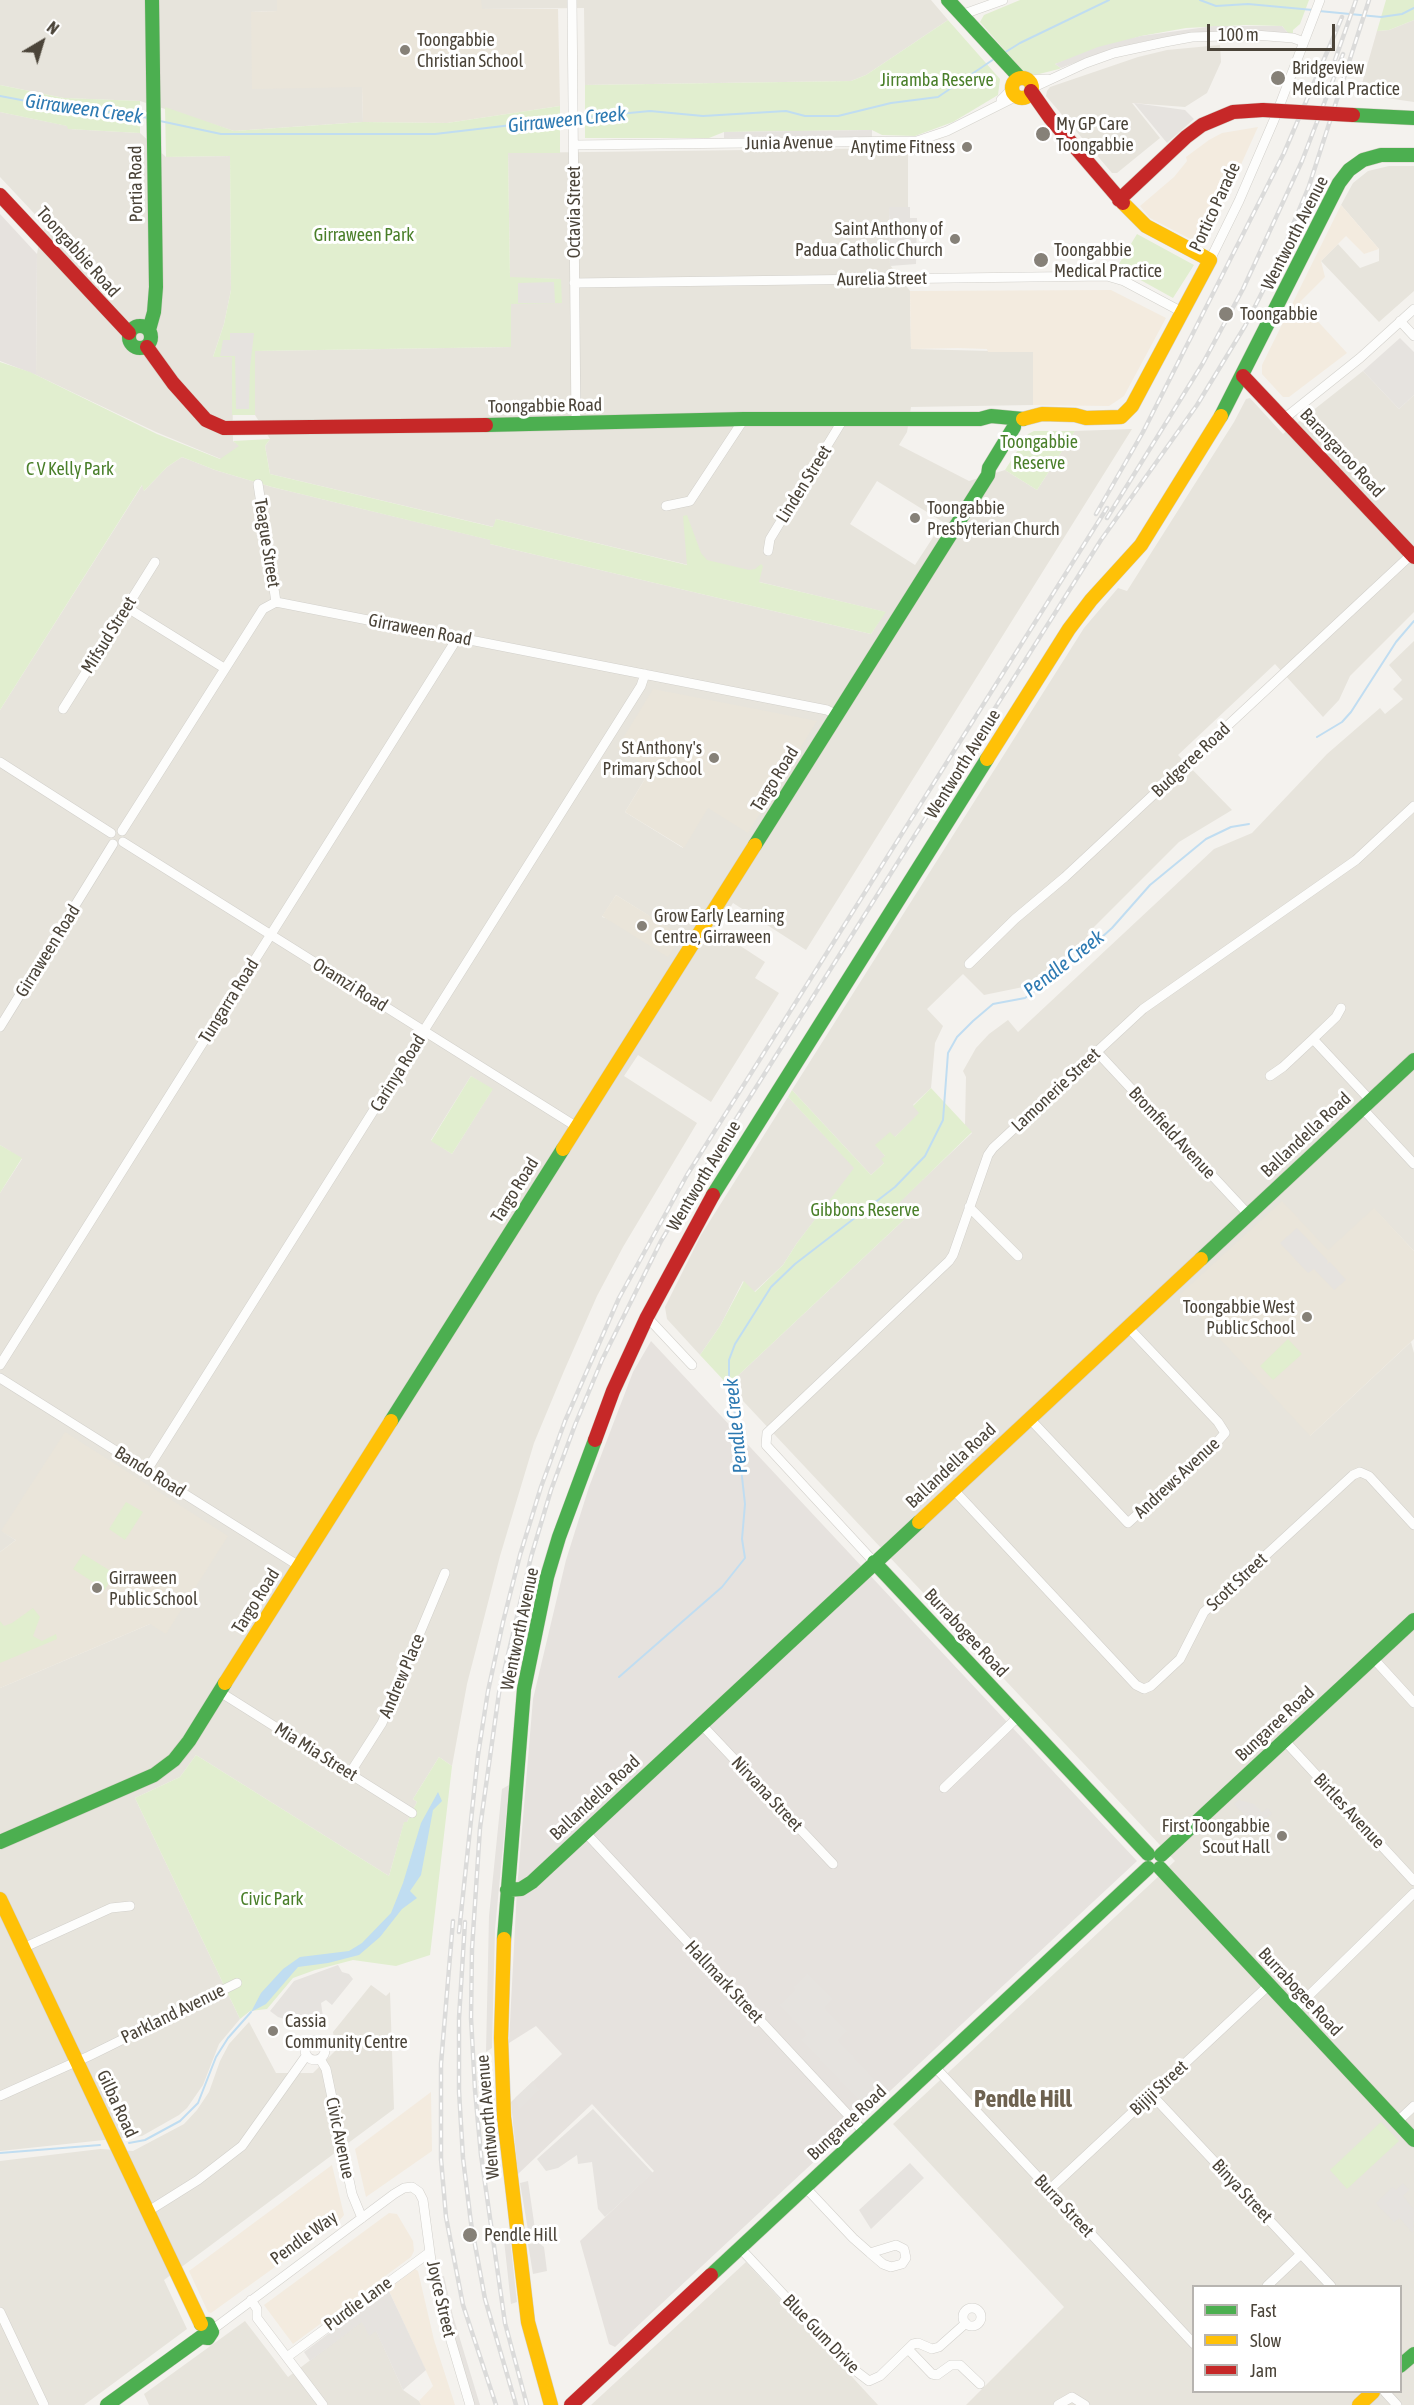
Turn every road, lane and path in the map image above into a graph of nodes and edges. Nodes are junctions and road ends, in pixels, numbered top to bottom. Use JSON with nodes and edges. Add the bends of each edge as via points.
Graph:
{"nodes":[{"id":1,"x":152,"y":0,"type":"edge"},
{"id":2,"x":572,"y":0,"type":"edge"},
{"id":3,"x":948,"y":0,"type":"edge"},
{"id":4,"x":1003,"y":0,"type":"edge"},
{"id":5,"x":1320,"y":0,"type":"edge"},
{"id":6,"x":961,"y":15,"type":"junction"},
{"id":7,"x":1304,"y":42,"type":"junction"},
{"id":8,"x":1019,"y":84,"type":"junction"},
{"id":9,"x":1414,"y":118,"type":"edge"},
{"id":10,"x":573,"y":146,"type":"junction"},
{"id":11,"x":1414,"y":155,"type":"edge"},
{"id":12,"x":0,"y":195,"type":"edge"},
{"id":13,"x":1119,"y":200,"type":"junction"},
{"id":14,"x":1210,"y":260,"type":"junction"},
{"id":15,"x":574,"y":283,"type":"junction"},
{"id":16,"x":1414,"y":309,"type":"edge"},
{"id":17,"x":1182,"y":312,"type":"junction"},
{"id":18,"x":1400,"y":321,"type":"junction"},
{"id":19,"x":149,"y":330,"type":"junction"},
{"id":20,"x":129,"y":333,"type":"junction"},
{"id":21,"x":1414,"y":336,"type":"edge"},
{"id":22,"x":147,"y":347,"type":"junction"},
{"id":23,"x":1243,"y":376,"type":"junction"},
{"id":24,"x":1120,"y":417,"type":"joint"},
{"id":25,"x":844,"y":418,"type":"junction"},
{"id":26,"x":1285,"y":418,"type":"junction"},
{"id":27,"x":744,"y":419,"type":"junction"},
{"id":28,"x":576,"y":424,"type":"junction"},
{"id":29,"x":1019,"y":424,"type":"junction"},
{"id":30,"x":258,"y":484,"type":"dead end"},
{"id":31,"x":666,"y":506,"type":"dead end"},
{"id":32,"x":768,"y":551,"type":"dead end"},
{"id":33,"x":1413,"y":555,"type":"edge"},
{"id":34,"x":155,"y":562,"type":"dead end"},
{"id":35,"x":276,"y":602,"type":"junction"},
{"id":36,"x":126,"y":607,"type":"junction"},
{"id":37,"x":458,"y":637,"type":"junction"},
{"id":38,"x":224,"y":669,"type":"junction"},
{"id":39,"x":645,"y":674,"type":"junction"},
{"id":40,"x":63,"y":709,"type":"dead end"},
{"id":41,"x":837,"y":715,"type":"junction"},
{"id":42,"x":0,"y":762,"type":"edge"},
{"id":43,"x":1414,"y":806,"type":"edge"},
{"id":44,"x":122,"y":831,"type":"junction"},
{"id":45,"x":111,"y":834,"type":"junction"},
{"id":46,"x":118,"y":843,"type":"junction"},
{"id":47,"x":271,"y":934,"type":"junction"},
{"id":48,"x":969,"y":964,"type":"dead end"},
{"id":49,"x":1341,"y":1008,"type":"dead end"},
{"id":50,"x":0,"y":1027,"type":"edge"},
{"id":51,"x":424,"y":1032,"type":"junction"},
{"id":52,"x":1313,"y":1038,"type":"junction"},
{"id":53,"x":1097,"y":1052,"type":"junction"},
{"id":54,"x":1414,"y":1060,"type":"edge"},
{"id":55,"x":1270,"y":1076,"type":"dead end"},
{"id":56,"x":1366,"y":1104,"type":"junction"},
{"id":57,"x":576,"y":1127,"type":"junction"},
{"id":58,"x":1414,"y":1164,"type":"edge"},
{"id":59,"x":969,"y":1207,"type":"junction"},
{"id":60,"x":1248,"y":1214,"type":"junction"},
{"id":61,"x":1018,"y":1256,"type":"dead end"},
{"id":62,"x":647,"y":1317,"type":"junction"},
{"id":63,"x":1127,"y":1326,"type":"junction"},
{"id":64,"x":0,"y":1365,"type":"edge"},
{"id":65,"x":693,"y":1365,"type":"dead end"},
{"id":66,"x":0,"y":1378,"type":"edge"},
{"id":67,"x":1029,"y":1418,"type":"junction"},
{"id":68,"x":767,"y":1433,"type":"joint"},
{"id":69,"x":147,"y":1470,"type":"junction"},
{"id":70,"x":953,"y":1489,"type":"junction"},
{"id":71,"x":1414,"y":1525,"type":"edge"},
{"id":72,"x":874,"y":1562,"type":"junction"},
{"id":73,"x":300,"y":1566,"type":"junction"},
{"id":74,"x":445,"y":1574,"type":"dead end"},
{"id":75,"x":1414,"y":1620,"type":"edge"},
{"id":76,"x":1373,"y":1658,"type":"junction"},
{"id":77,"x":220,"y":1692,"type":"junction"},
{"id":78,"x":1414,"y":1702,"type":"edge"},
{"id":79,"x":1019,"y":1716,"type":"junction"},
{"id":80,"x":701,"y":1724,"type":"junction"},
{"id":81,"x":1284,"y":1740,"type":"junction"},
{"id":82,"x":350,"y":1773,"type":"junction"},
{"id":83,"x":944,"y":1788,"type":"dead end"},
{"id":84,"x":412,"y":1813,"type":"dead end"},
{"id":85,"x":585,"y":1832,"type":"junction"},
{"id":86,"x":0,"y":1842,"type":"edge"},
{"id":87,"x":1154,"y":1861,"type":"junction"},
{"id":88,"x":833,"y":1864,"type":"dead end"},
{"id":89,"x":1414,"y":1881,"type":"edge"},
{"id":90,"x":507,"y":1890,"type":"junction"},
{"id":91,"x":1414,"y":1893,"type":"edge"},
{"id":92,"x":0,"y":1899,"type":"edge"},
{"id":93,"x":130,"y":1906,"type":"dead end"},
{"id":94,"x":23,"y":1948,"type":"junction"},
{"id":95,"x":237,"y":1983,"type":"dead end"},
{"id":96,"x":1269,"y":1985,"type":"junction"},
{"id":97,"x":1293,"y":2011,"type":"junction"},
{"id":98,"x":306,"y":2056,"type":"junction"},
{"id":99,"x":320,"y":2059,"type":"junction"},
{"id":100,"x":76,"y":2062,"type":"junction"},
{"id":101,"x":934,"y":2066,"type":"junction"},
{"id":102,"x":1152,"y":2095,"type":"junction"},
{"id":103,"x":0,"y":2096,"type":"edge"},
{"id":104,"x":1414,"y":2106,"type":"edge"},
{"id":105,"x":1397,"y":2122,"type":"junction"},
{"id":106,"x":864,"y":2132,"type":"junction"},
{"id":107,"x":1414,"y":2140,"type":"edge"},
{"id":108,"x":805,"y":2187,"type":"junction"},
{"id":109,"x":1049,"y":2190,"type":"junction"},
{"id":110,"x":419,"y":2192,"type":"joint"},
{"id":111,"x":147,"y":2212,"type":"junction"},
{"id":112,"x":362,"y":2218,"type":"junction"},
{"id":113,"x":740,"y":2248,"type":"junction"},
{"id":114,"x":430,"y":2252,"type":"junction"},
{"id":115,"x":870,"y":2253,"type":"dead end"},
{"id":116,"x":1301,"y":2254,"type":"junction"},
{"id":117,"x":1268,"y":2285,"type":"edge"},
{"id":118,"x":1330,"y":2285,"type":"edge"},
{"id":119,"x":250,"y":2300,"type":"junction"},
{"id":120,"x":0,"y":2312,"type":"edge"},
{"id":121,"x":966,"y":2323,"type":"dead end"},
{"id":122,"x":205,"y":2330,"type":"junction"},
{"id":123,"x":1192,"y":2342,"type":"edge"},
{"id":124,"x":908,"y":2349,"type":"junction"},
{"id":125,"x":1414,"y":2354,"type":"edge"},
{"id":126,"x":287,"y":2357,"type":"junction"},
{"id":127,"x":1402,"y":2363,"type":"edge"},
{"id":128,"x":980,"y":2384,"type":"dead end"},
{"id":129,"x":1372,"y":2393,"type":"edge"},
{"id":130,"x":1387,"y":2393,"type":"edge"},
{"id":131,"x":127,"y":2399,"type":"edge"},
{"id":132,"x":44,"y":2405,"type":"edge"},
{"id":133,"x":107,"y":2405,"type":"edge"},
{"id":134,"x":323,"y":2405,"type":"edge"},
{"id":135,"x":470,"y":2405,"type":"edge"},
{"id":136,"x":551,"y":2405,"type":"edge"},
{"id":137,"x":571,"y":2405,"type":"edge"},
{"id":138,"x":1058,"y":2405,"type":"edge"},
{"id":139,"x":1085,"y":2405,"type":"edge"},
{"id":140,"x":1359,"y":2405,"type":"edge"},
{"id":141,"x":1397,"y":2405,"type":"edge"}],
"edges":[{"from":1,"to":19,"type":"street","name":"Portia Road","via":[[156,294]]},
{"from":2,"to":10,"type":"street","name":"Octavia Street"},
{"from":3,"to":6,"type":"street"},
{"from":4,"to":6,"type":"street"},
{"from":5,"to":7,"type":"street","name":"Portico Parade"},
{"from":6,"to":8,"type":"street"},
{"from":7,"to":8,"type":"street","name":"Junia Avenue","via":[[1281,36],[1192,37],[1114,53],[1048,79]]},
{"from":7,"to":14,"type":"street","name":"Portico Parade","via":[[1261,151]]},
{"from":8,"to":10,"type":"street","name":"Junia Avenue","via":[[997,104],[947,131],[917,141]]},
{"from":8,"to":13,"type":"street"},
{"from":9,"to":13,"type":"street","bridge":true,"via":[[1233,112],[1202,125],[1186,137]]},
{"from":10,"to":15,"type":"street","name":"Octavia Street"},
{"from":11,"to":23,"type":"street","name":"Wentworth Avenue","via":[[1372,157],[1344,176]]},
{"from":12,"to":20,"type":"street","name":"Toongabbie Road"},
{"from":13,"to":14,"type":"street","via":[[1146,226]]},
{"from":14,"to":17,"type":"street","name":"Portico Parade"},
{"from":15,"to":17,"type":"street","name":"Aurelia Street","via":[[1101,276],[1124,281]]},
{"from":15,"to":28,"type":"street","name":"Octavia Street"},
{"from":16,"to":18,"type":"street"},
{"from":17,"to":24,"type":"street","name":"Portico Parade","via":[[1131,406]]},
{"from":18,"to":21,"type":"street"},
{"from":18,"to":26,"type":"street"},
{"from":19,"to":20,"type":"street","via":[[138,326]]},
{"from":19,"to":22,"type":"street","via":[[151,341]]},
{"from":20,"to":22,"type":"street","via":[[131,345]]},
{"from":22,"to":28,"type":"street","name":"Toongabbie Road","via":[[207,420],[224,428]]},
{"from":23,"to":26,"type":"street","name":"Barangaroo Road"},
{"from":23,"to":62,"type":"street","name":"Wentworth Avenue","via":[[1211,435],[1141,545],[1083,609],[1057,648],[718,1185]]},
{"from":24,"to":29,"type":"street","name":"Toongabbie Road"},
{"from":25,"to":27,"type":"street","name":"Toongabbie Road"},
{"from":25,"to":29,"type":"street","name":"Toongabbie Road","via":[[992,416]]},
{"from":25,"to":32,"type":"street","name":"Linden Street","via":[[770,539]]},
{"from":26,"to":33,"type":"street","name":"Barangaroo Road"},
{"from":27,"to":28,"type":"street","name":"Toongabbie Road"},
{"from":27,"to":31,"type":"street","via":[[690,501]]},
{"from":29,"to":41,"type":"street","name":"Targo Road"},
{"from":30,"to":35,"type":"street","name":"Teague Street"},
{"from":33,"to":48,"type":"street","name":"Budgeree Road"},
{"from":34,"to":36,"type":"street","name":"Mifsud Street"},
{"from":35,"to":37,"type":"street","name":"Girraween Road"},
{"from":35,"to":38,"type":"street","via":[[262,609]]},
{"from":36,"to":38,"type":"street"},
{"from":36,"to":40,"type":"street","name":"Mifsud Street"},
{"from":37,"to":39,"type":"street","name":"Girraween Road"},
{"from":37,"to":47,"type":"street","name":"Tungarra Road"},
{"from":38,"to":44,"type":"street"},
{"from":39,"to":41,"type":"street","name":"Girraween Road"},
{"from":39,"to":51,"type":"street","name":"Carinya Road"},
{"from":41,"to":57,"type":"street","name":"Targo Road"},
{"from":42,"to":45,"type":"street"},
{"from":43,"to":53,"type":"street","name":"Lamonerie Street","via":[[1356,860],[1143,1009]]},
{"from":44,"to":45,"type":"street","via":[[114,830]]},
{"from":44,"to":46,"type":"street","via":[[125,837]]},
{"from":45,"to":46,"type":"street","via":[[110,839]]},
{"from":46,"to":47,"type":"street","name":"Oramzi Road"},
{"from":46,"to":50,"type":"street","name":"Girraween Road"},
{"from":47,"to":51,"type":"street","name":"Oramzi Road"},
{"from":47,"to":64,"type":"street","name":"Tungarra Road"},
{"from":49,"to":52,"type":"street"},
{"from":51,"to":57,"type":"street","name":"Oramzi Road"},
{"from":51,"to":69,"type":"street","name":"Carinya Road"},
{"from":52,"to":55,"type":"street"},
{"from":52,"to":56,"type":"street"},
{"from":53,"to":59,"type":"street","name":"Lamonerie Street","via":[[993,1148]]},
{"from":53,"to":60,"type":"street","name":"Bromfield Avenue"},
{"from":54,"to":56,"type":"street","name":"Ballandella Road"},
{"from":56,"to":58,"type":"street"},
{"from":56,"to":60,"type":"street","name":"Ballandella Road"},
{"from":57,"to":73,"type":"street","name":"Targo Road"},
{"from":59,"to":61,"type":"street"},
{"from":59,"to":68,"type":"street","name":"Lamonerie Street","via":[[949,1262]]},
{"from":60,"to":63,"type":"street","name":"Ballandella Road"},
{"from":62,"to":65,"type":"street"},
{"from":62,"to":90,"type":"street","name":"Wentworth Avenue","via":[[587,1459],[543,1596],[524,1689]]},
{"from":63,"to":67,"type":"street","name":"Ballandella Road"},
{"from":63,"to":67,"type":"street","name":"Andrews Avenue","via":[[1218,1422],[1226,1433],[1218,1441],[1128,1523]]},
{"from":66,"to":69,"type":"street","name":"Bando Road"},
{"from":67,"to":70,"type":"street","name":"Ballandella Road"},
{"from":68,"to":72,"type":"street","name":"Burrabogee Road","via":[[766,1445]]},
{"from":69,"to":73,"type":"street","name":"Bando Road"},
{"from":70,"to":71,"type":"street","name":"Scott Street","via":[[1141,1689],[1151,1686],[1180,1659],[1204,1612],[1353,1475],[1360,1472],[1369,1476]]},
{"from":70,"to":72,"type":"street","name":"Ballandella Road"},
{"from":72,"to":79,"type":"street","name":"Burrabogee Road"},
{"from":72,"to":80,"type":"street","name":"Ballandella Road"},
{"from":73,"to":77,"type":"street","name":"Targo Road"},
{"from":74,"to":82,"type":"street","name":"Andrew Place","via":[[382,1723]]},
{"from":75,"to":76,"type":"street","name":"Bungaree Road"},
{"from":76,"to":78,"type":"street"},
{"from":76,"to":81,"type":"street","name":"Bungaree Road"},
{"from":77,"to":82,"type":"street","name":"Mia Mia Street"},
{"from":77,"to":86,"type":"street","name":"Targo Road","via":[[181,1752],[163,1769]]},
{"from":79,"to":83,"type":"street"},
{"from":79,"to":87,"type":"street","name":"Burrabogee Road"},
{"from":80,"to":85,"type":"street","name":"Ballandella Road"},
{"from":80,"to":88,"type":"street","name":"Nirvana Street"},
{"from":81,"to":87,"type":"street","name":"Bungaree Road"},
{"from":81,"to":89,"type":"street","name":"Birtles Avenue"},
{"from":82,"to":84,"type":"street","name":"Mia Mia Street"},
{"from":85,"to":90,"type":"street","name":"Ballandella Road","via":[[528,1885]]},
{"from":85,"to":106,"type":"street","name":"Hallmark Street"},
{"from":87,"to":96,"type":"street","name":"Burrabogee Road"},
{"from":87,"to":101,"type":"street","name":"Bungaree Road"},
{"from":90,"to":136,"type":"street","name":"Wentworth Avenue","via":[[501,2038],[504,2117],[528,2322]]},
{"from":91,"to":97,"type":"street"},
{"from":92,"to":94,"type":"street","name":"Gilba Road"},
{"from":93,"to":94,"type":"street","via":[[111,1908]]},
{"from":94,"to":100,"type":"street","name":"Gilba Road"},
{"from":95,"to":100,"type":"street","name":"Parkland Avenue"},
{"from":96,"to":97,"type":"street","name":"Burrabogee Road"},
{"from":96,"to":102,"type":"street","name":"Bijiji Street"},
{"from":97,"to":105,"type":"street","name":"Burrabogee Road"},
{"from":98,"to":99,"type":"street"},
{"from":98,"to":99,"type":"street","via":[[307,2043],[317,2040],[325,2050]]},
{"from":98,"to":111,"type":"street","via":[[242,2146]]},
{"from":99,"to":112,"type":"street","name":"Civic Avenue","via":[[326,2070],[352,2194]]},
{"from":100,"to":103,"type":"street","name":"Parkland Avenue"},
{"from":100,"to":111,"type":"street","name":"Gilba Road"},
{"from":101,"to":106,"type":"street","name":"Bungaree Road"},
{"from":101,"to":109,"type":"street","name":"Burra Street"},
{"from":102,"to":109,"type":"street","name":"Bijiji Street"},
{"from":102,"to":116,"type":"street","name":"Binya Street"},
{"from":104,"to":105,"type":"street"},
{"from":105,"to":107,"type":"street","name":"Burrabogee Road"},
{"from":106,"to":108,"type":"street","name":"Bungaree Road"},
{"from":108,"to":113,"type":"street","name":"Bungaree Road"},
{"from":108,"to":115,"type":"street"},
{"from":109,"to":123,"type":"street","name":"Burra Street"},
{"from":110,"to":112,"type":"street","name":"Pendle Way","via":[[412,2187],[404,2188]]},
{"from":110,"to":114,"type":"street","name":"Joyce Street"},
{"from":111,"to":122,"type":"street","name":"Gilba Road"},
{"from":112,"to":119,"type":"street","name":"Pendle Way"},
{"from":113,"to":124,"type":"street","name":"Blue Gum Drive","via":[[866,2380],[875,2379]]},
{"from":113,"to":137,"type":"street","name":"Bungaree Road"},
{"from":114,"to":126,"type":"street","name":"Purdie Lane"},
{"from":114,"to":135,"type":"street","name":"Joyce Street","via":[[445,2325]]},
{"from":116,"to":117,"type":"street"},
{"from":116,"to":118,"type":"street","name":"Binya Street"},
{"from":119,"to":122,"type":"street","name":"Pendle Way"},
{"from":119,"to":126,"type":"street","via":[[257,2309],[257,2318]]},
{"from":120,"to":132,"type":"street"},
{"from":121,"to":124,"type":"street","via":[[941,2346],[932,2349],[915,2343]]},
{"from":122,"to":131,"type":"street","name":"Pendle Way"},
{"from":124,"to":128,"type":"street","via":[[932,2374],[960,2365]]},
{"from":125,"to":127,"type":"street"},
{"from":126,"to":134,"type":"street"},
{"from":129,"to":140,"type":"street"},
{"from":130,"to":141,"type":"street"},
{"from":131,"to":133,"type":"street","name":"Pendle Way"},
{"from":138,"to":139,"type":"street","via":[[1072,2397]]}]}
